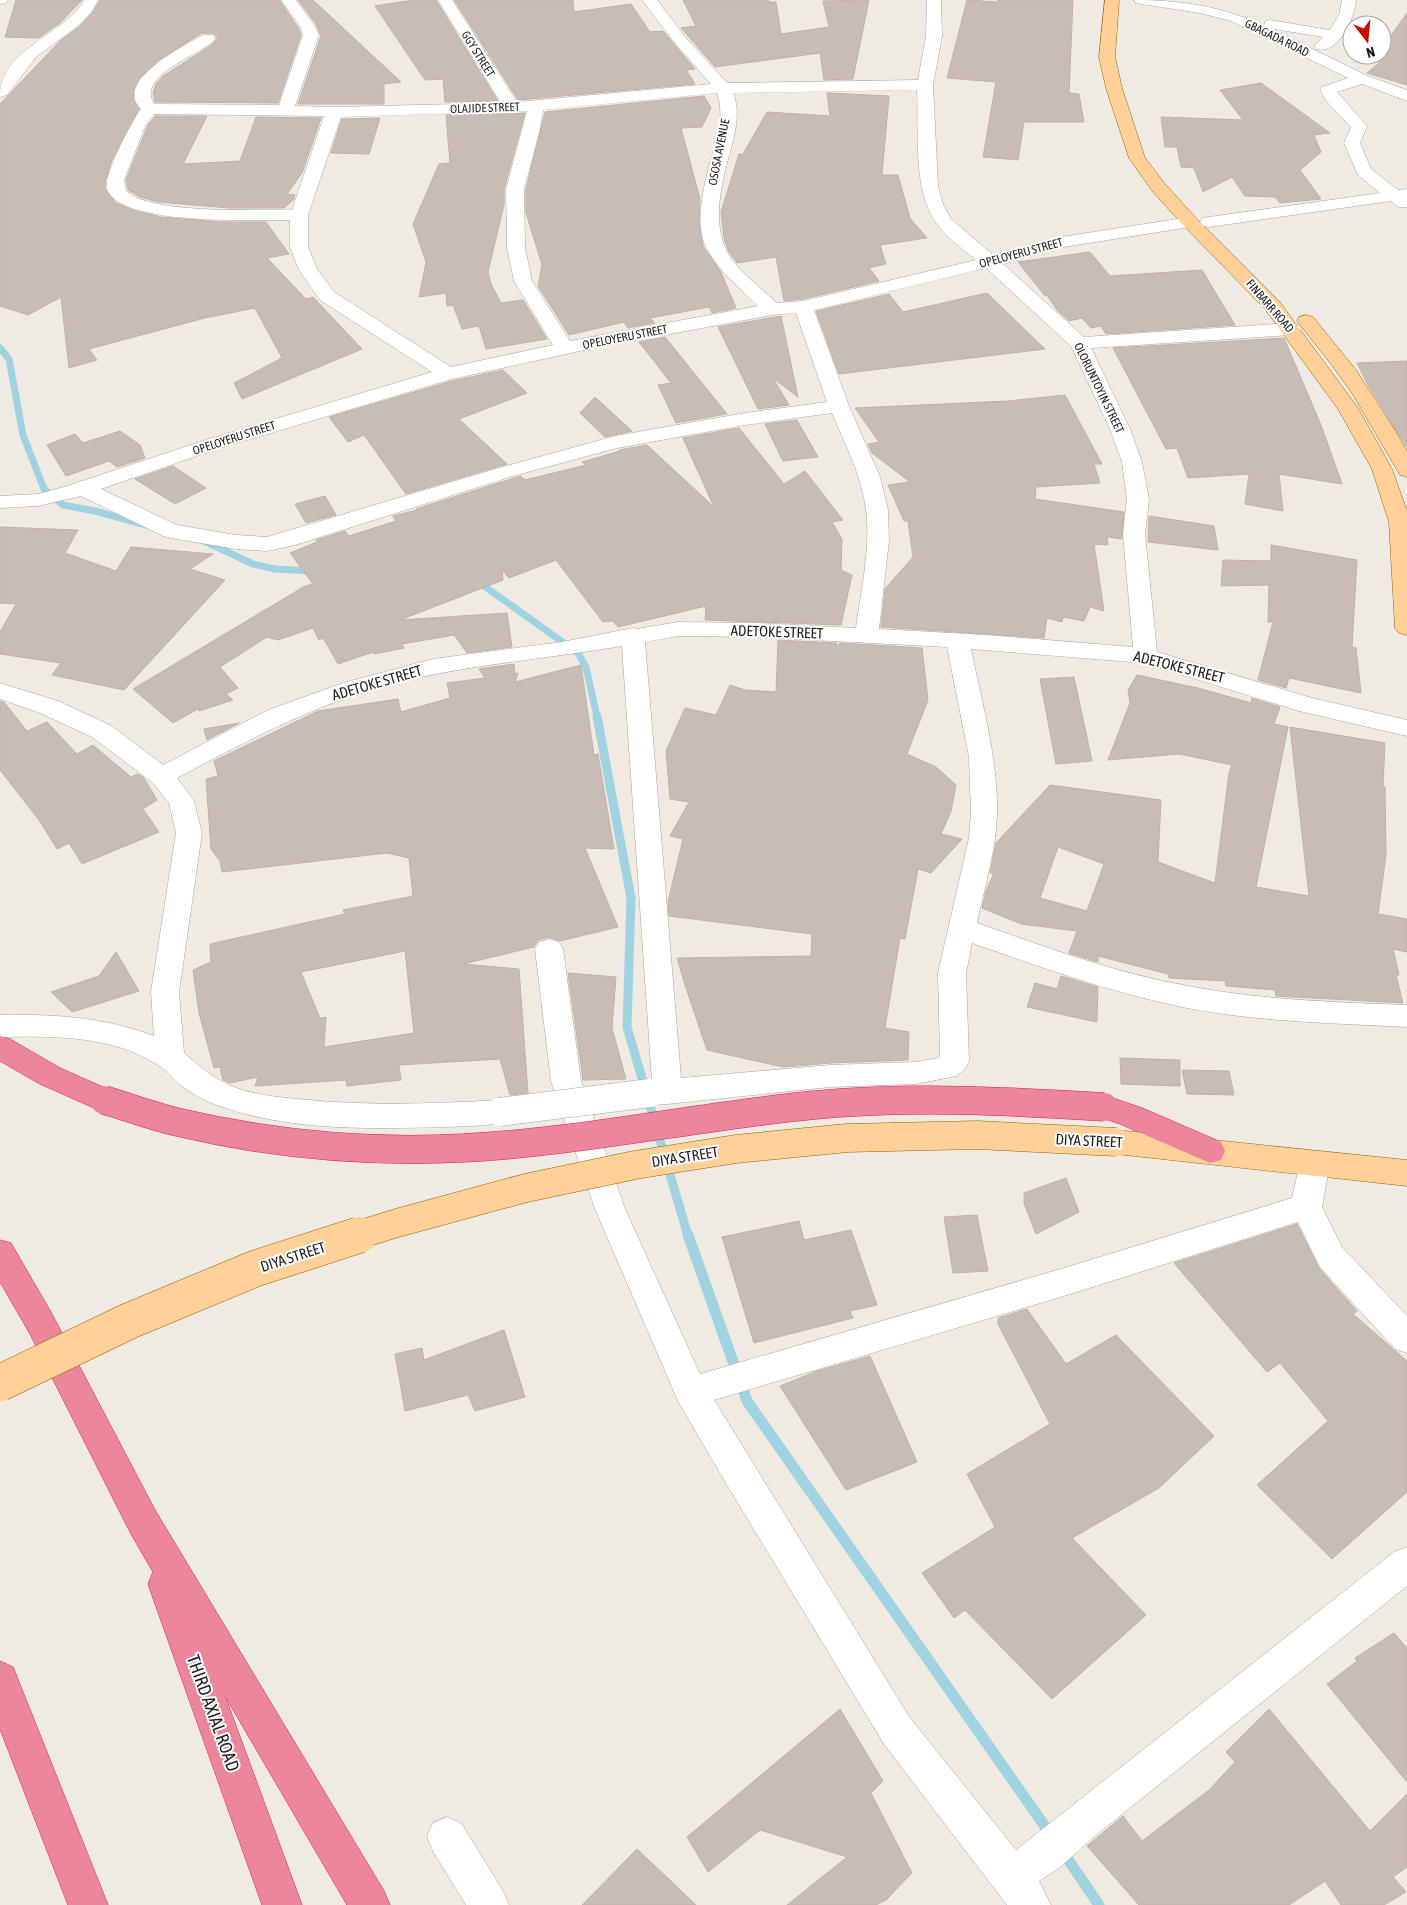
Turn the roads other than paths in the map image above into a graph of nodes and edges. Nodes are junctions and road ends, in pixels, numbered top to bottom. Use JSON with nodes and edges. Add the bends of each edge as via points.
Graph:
{"nodes":[{"id":1,"x":91,"y":0,"type":"edge"},
{"id":2,"x":288,"y":0,"type":"edge"},
{"id":3,"x":445,"y":0,"type":"edge"},
{"id":4,"x":649,"y":0,"type":"edge"},
{"id":5,"x":934,"y":0,"type":"edge"},
{"id":6,"x":1112,"y":0,"type":"edge"},
{"id":7,"x":1349,"y":0,"type":"edge"},
{"id":8,"x":1132,"y":6,"type":"edge"},
{"id":9,"x":1236,"y":18,"type":"junction"},
{"id":10,"x":1335,"y":35,"type":"junction"},
{"id":11,"x":208,"y":38,"type":"dead end"},
{"id":12,"x":1125,"y":42,"type":"dead end"},
{"id":13,"x":1310,"y":54,"type":"junction"},
{"id":14,"x":1362,"y":79,"type":"junction"},
{"id":15,"x":925,"y":85,"type":"junction"},
{"id":16,"x":723,"y":88,"type":"junction"},
{"id":17,"x":1,"y":92,"type":"edge"},
{"id":18,"x":1407,"y":96,"type":"edge"},
{"id":19,"x":536,"y":106,"type":"junction"},
{"id":20,"x":512,"y":107,"type":"junction"},
{"id":21,"x":149,"y":109,"type":"junction"},
{"id":22,"x":285,"y":110,"type":"junction"},
{"id":23,"x":334,"y":112,"type":"junction"},
{"id":24,"x":1138,"y":158,"type":"junction"},
{"id":25,"x":1403,"y":198,"type":"edge"},
{"id":26,"x":299,"y":215,"type":"junction"},
{"id":27,"x":1190,"y":222,"type":"junction"},
{"id":28,"x":1209,"y":222,"type":"junction"},
{"id":29,"x":990,"y":262,"type":"junction"},
{"id":30,"x":803,"y":307,"type":"junction"},
{"id":31,"x":772,"y":309,"type":"junction"},
{"id":32,"x":1291,"y":329,"type":"junction"},
{"id":33,"x":1079,"y":343,"type":"junction"},
{"id":34,"x":565,"y":348,"type":"junction"},
{"id":35,"x":448,"y":374,"type":"junction"},
{"id":36,"x":839,"y":406,"type":"junction"},
{"id":37,"x":1407,"y":471,"type":"edge"},
{"id":38,"x":76,"y":490,"type":"junction"},
{"id":39,"x":0,"y":502,"type":"edge"},
{"id":40,"x":1407,"y":628,"type":"edge"},
{"id":41,"x":634,"y":635,"type":"junction"},
{"id":42,"x":866,"y":637,"type":"junction"},
{"id":43,"x":958,"y":642,"type":"junction"},
{"id":44,"x":1146,"y":656,"type":"junction"},
{"id":45,"x":0,"y":691,"type":"edge"},
{"id":46,"x":1407,"y":728,"type":"edge"},
{"id":47,"x":161,"y":776,"type":"junction"},
{"id":48,"x":963,"y":929,"type":"junction"},
{"id":49,"x":549,"y":949,"type":"dead end"},
{"id":50,"x":1407,"y":1016,"type":"edge"},
{"id":51,"x":0,"y":1026,"type":"edge"},
{"id":52,"x":0,"y":1046,"type":"edge"},
{"id":53,"x":170,"y":1058,"type":"junction"},
{"id":54,"x":659,"y":1093,"type":"junction"},
{"id":55,"x":1210,"y":1151,"type":"junction"},
{"id":56,"x":1315,"y":1163,"type":"junction"},
{"id":57,"x":1407,"y":1173,"type":"edge"},
{"id":58,"x":1306,"y":1207,"type":"junction"},
{"id":59,"x":0,"y":1253,"type":"edge"},
{"id":60,"x":1407,"y":1338,"type":"edge"},
{"id":61,"x":0,"y":1383,"type":"edge"},
{"id":62,"x":691,"y":1392,"type":"junction"},
{"id":63,"x":143,"y":1522,"type":"junction"},
{"id":64,"x":1407,"y":1564,"type":"edge"},
{"id":65,"x":0,"y":1680,"type":"edge"},
{"id":66,"x":447,"y":1837,"type":"dead end"},
{"id":67,"x":1022,"y":1891,"type":"edge"},
{"id":68,"x":88,"y":1905,"type":"edge"},
{"id":69,"x":282,"y":1905,"type":"edge"},
{"id":70,"x":370,"y":1905,"type":"edge"},
{"id":71,"x":488,"y":1905,"type":"edge"}],
"edges":[{"from":1,"to":17,"type":"street","via":[[80,17],[36,49]]},
{"from":2,"to":22,"type":"street","via":[[311,35]]},
{"from":3,"to":20,"type":"street","name":"GGY STREET"},
{"from":4,"to":16,"type":"street","name":"OSOSA AVENUE"},
{"from":5,"to":15,"type":"street","name":"OLORUNTOYIN STREET","via":[[934,36]]},
{"from":6,"to":24,"type":"main road","name":"FINBARR ROAD","via":[[1107,57]]},
{"from":7,"to":10,"type":"street","via":[[1348,15]]},
{"from":8,"to":9,"type":"street","name":"GBAGADA ROAD","via":[[1200,9]]},
{"from":8,"to":12,"type":"main road","via":[[1124,27]]},
{"from":9,"to":10,"type":"street"},
{"from":9,"to":13,"type":"street","name":"GBAGADA ROAD"},
{"from":10,"to":13,"type":"street"},
{"from":11,"to":21,"type":"street","via":[[152,74],[142,95]]},
{"from":13,"to":14,"type":"street","name":"GBAGADA ROAD"},
{"from":14,"to":18,"type":"street","name":"GBAGADA ROAD"},
{"from":14,"to":25,"type":"street","via":[[1328,90],[1359,126],[1352,143],[1364,171]]},
{"from":15,"to":16,"type":"street","name":"OLAJIDE STREET"},
{"from":15,"to":29,"type":"street","name":"OLORUNTOYIN STREET","via":[[929,186],[934,204],[944,222]]},
{"from":16,"to":19,"type":"street","name":"OLAJIDE STREET"},
{"from":16,"to":31,"type":"street","name":"OSOSA AVENUE","via":[[729,102],[726,135],[713,183],[710,229],[714,244],[730,269]]},
{"from":19,"to":20,"type":"street","name":"OLAJIDE STREET"},
{"from":19,"to":34,"type":"street","via":[[514,189],[516,248],[523,281]]},
{"from":20,"to":23,"type":"street","name":"OLAJIDE STREET"},
{"from":21,"to":22,"type":"street","name":"OLAJIDE STREET"},
{"from":21,"to":26,"type":"street","via":[[138,124],[115,180],[115,188],[127,200],[176,212]]},
{"from":22,"to":23,"type":"street","name":"OLAJIDE STREET"},
{"from":23,"to":26,"type":"street"},
{"from":24,"to":27,"type":"main road","name":"FINBARR ROAD","via":[[1159,188]]},
{"from":24,"to":28,"type":"main road","name":"FINBARR ROAD","via":[[1158,158]]},
{"from":25,"to":28,"type":"street"},
{"from":26,"to":35,"type":"street","via":[[299,248],[308,270],[327,296]]},
{"from":27,"to":29,"type":"street","name":"OPELOYERU STREET","via":[[1055,242]]},
{"from":27,"to":32,"type":"main road","name":"FINBARR ROAD","via":[[1272,305]]},
{"from":28,"to":37,"type":"main road","name":"FINBARR ROAD","via":[[1333,353],[1371,408]]},
{"from":29,"to":30,"type":"street","name":"OPELOYERU STREET"},
{"from":29,"to":33,"type":"street","name":"OLORUNTOYIN STREET"},
{"from":30,"to":31,"type":"street","name":"OPELOYERU STREET"},
{"from":30,"to":36,"type":"street"},
{"from":31,"to":34,"type":"street","name":"OPELOYERU STREET"},
{"from":32,"to":33,"type":"street"},
{"from":32,"to":40,"type":"main road","name":"FINBARR ROAD","via":[[1348,408],[1382,469],[1400,522]]},
{"from":33,"to":44,"type":"street","name":"OLORUNTOYIN STREET","via":[[1132,462],[1138,499],[1134,534]]},
{"from":34,"to":35,"type":"street","name":"OPELOYERU STREET"},
{"from":35,"to":38,"type":"street","name":"OPELOYERU STREET","via":[[213,444]]},
{"from":36,"to":38,"type":"street","via":[[615,442],[267,544],[171,531]]},
{"from":36,"to":42,"type":"street","via":[[869,477],[877,510],[878,540]]},
{"from":38,"to":39,"type":"street","name":"OPELOYERU STREET","via":[[38,500]]},
{"from":41,"to":42,"type":"street","name":"ADETOKE STREET","via":[[678,629]]},
{"from":41,"to":47,"type":"street","name":"ADETOKE STREET","via":[[562,649],[433,667],[351,688],[277,716]]},
{"from":41,"to":54,"type":"street"},
{"from":42,"to":43,"type":"street","name":"ADETOKE STREET"},
{"from":43,"to":44,"type":"street","name":"ADETOKE STREET","via":[[1023,644]]},
{"from":43,"to":48,"type":"street","via":[[981,757],[984,813]]},
{"from":44,"to":46,"type":"street","name":"ADETOKE STREET","via":[[1308,705]]},
{"from":45,"to":47,"type":"street","via":[[49,707],[101,731]]},
{"from":47,"to":53,"type":"street","via":[[180,801],[188,833],[165,992]]},
{"from":48,"to":50,"type":"street","via":[[1159,992],[1258,1008]]},
{"from":48,"to":54,"type":"street","via":[[952,973],[955,1061],[946,1068]]},
{"from":49,"to":62,"type":"street","via":[[566,1081],[610,1209]]},
{"from":51,"to":53,"type":"street","via":[[87,1028],[142,1043]]},
{"from":52,"to":55,"type":"highway","bridge":true,"via":[[50,1076],[104,1100],[174,1121],[247,1137],[314,1145],[388,1150],[531,1143],[817,1105],[938,1099],[1104,1108],[1131,1116]]},
{"from":53,"to":54,"type":"street","bridge":true,"via":[[190,1076],[225,1096],[334,1116],[419,1117],[500,1112]]},
{"from":55,"to":56,"type":"main road","name":"DIYA STREET"},
{"from":55,"to":61,"type":"main road","name":"DIYA STREET","bridge":true,"via":[[1116,1142],[977,1135],[847,1138],[736,1149],[626,1167],[526,1188],[397,1223],[254,1269],[129,1321]]},
{"from":56,"to":57,"type":"main road","name":"DIYA STREET"},
{"from":56,"to":58,"type":"street"},
{"from":58,"to":60,"type":"street","via":[[1331,1257]]},
{"from":58,"to":62,"type":"street"},
{"from":59,"to":63,"type":"highway"},
{"from":62,"to":67,"type":"street","via":[[898,1731]]},
{"from":63,"to":69,"type":"highway","name":"THIRD AXIAL ROAD"},
{"from":63,"to":70,"type":"highway"},
{"from":64,"to":67,"type":"street","via":[[1082,1821],[1045,1854]]},
{"from":65,"to":68,"type":"highway"},
{"from":66,"to":71,"type":"street"}]}
